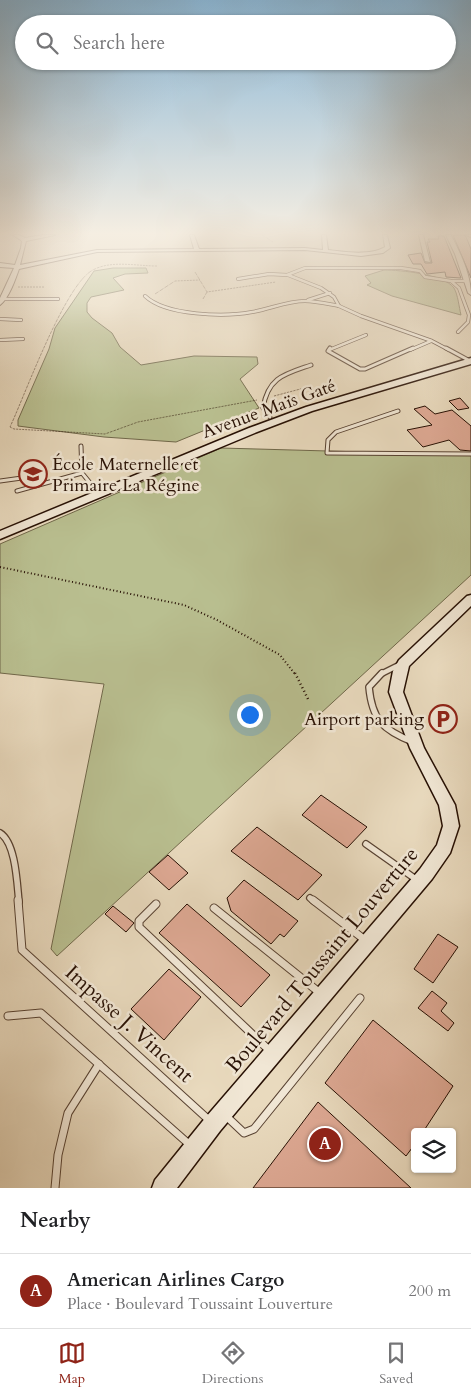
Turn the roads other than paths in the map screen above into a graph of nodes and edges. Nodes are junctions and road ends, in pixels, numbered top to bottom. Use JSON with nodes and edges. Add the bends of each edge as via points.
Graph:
{"nodes":[{"id":1,"x":325,"y":290,"type":"edge"},
{"id":2,"x":460,"y":290,"type":"edge"},
{"id":3,"x":330,"y":293,"type":"junction"},
{"id":4,"x":144,"y":296,"type":"road end"},
{"id":5,"x":58,"y":299,"type":"dead end"},
{"id":6,"x":1,"y":300,"type":"edge"},
{"id":7,"x":303,"y":301,"type":"junction"},
{"id":8,"x":339,"y":306,"type":"junction"},
{"id":9,"x":0,"y":319,"type":"edge"},
{"id":10,"x":21,"y":320,"type":"dead end"},
{"id":11,"x":458,"y":332,"type":"dead end"},
{"id":12,"x":366,"y":335,"type":"dead end"},
{"id":13,"x":23,"y":339,"type":"dead end"},
{"id":14,"x":0,"y":340,"type":"edge"},
{"id":15,"x":432,"y":341,"type":"junction"},
{"id":16,"x":469,"y":359,"type":"edge"},
{"id":17,"x":311,"y":365,"type":"dead end"},
{"id":18,"x":398,"y":411,"type":"dead end"},
{"id":19,"x":270,"y":417,"type":"junction"},
{"id":20,"x":81,"y":446,"type":"dead end"},
{"id":21,"x":471,"y":454,"type":"edge"},
{"id":22,"x":82,"y":473,"type":"junction"},
{"id":23,"x":29,"y":477,"type":"dead end"},
{"id":24,"x":0,"y":481,"type":"edge"},
{"id":25,"x":95,"y":489,"type":"junction"},
{"id":26,"x":17,"y":491,"type":"dead end"},
{"id":27,"x":0,"y":528,"type":"edge"},
{"id":28,"x":0,"y":535,"type":"edge"},
{"id":29,"x":471,"y":599,"type":"edge"},
{"id":30,"x":404,"y":662,"type":"junction"},
{"id":31,"x":415,"y":743,"type":"junction"},
{"id":32,"x":0,"y":833,"type":"edge"},
{"id":33,"x":366,"y":844,"type":"dead end"},
{"id":34,"x":420,"y":882,"type":"junction"},
{"id":35,"x":310,"y":898,"type":"dead end"},
{"id":36,"x":156,"y":904,"type":"dead end"},
{"id":37,"x":214,"y":908,"type":"dead end"},
{"id":38,"x":368,"y":943,"type":"junction"},
{"id":39,"x":323,"y":996,"type":"junction"},
{"id":40,"x":360,"y":998,"type":"dead end"},
{"id":41,"x":8,"y":1016,"type":"dead end"},
{"id":42,"x":273,"y":1053,"type":"junction"},
{"id":43,"x":99,"y":1064,"type":"junction"},
{"id":44,"x":218,"y":1118,"type":"junction"},
{"id":45,"x":193,"y":1147,"type":"junction"},
{"id":46,"x":54,"y":1188,"type":"edge"},
{"id":47,"x":163,"y":1188,"type":"edge"}],
"edges":[{"from":1,"to":3,"type":"lane"},
{"from":2,"to":11,"type":"lane","via":[[470,315]]},
{"from":3,"to":7,"type":"lane"},
{"from":3,"to":8,"type":"lane"},
{"from":4,"to":7,"type":"lane","via":[[160,306],[174,309],[242,314]]},
{"from":5,"to":6,"type":"lane"},
{"from":7,"to":8,"type":"lane"},
{"from":8,"to":15,"type":"lane","via":[[374,322]]},
{"from":9,"to":10,"type":"lane"},
{"from":12,"to":15,"type":"lane","via":[[328,352],[365,369]]},
{"from":13,"to":14,"type":"lane"},
{"from":15,"to":16,"type":"lane"},
{"from":16,"to":19,"type":"main road","name":"Avenue Maïs Gaté"},
{"from":16,"to":28,"type":"main road","name":"Avenue Maïs Gaté","via":[[253,430]]},
{"from":17,"to":19,"type":"lane","via":[[283,375],[265,391],[263,408]]},
{"from":18,"to":21,"type":"lane","via":[[336,432],[328,440],[327,453]]},
{"from":19,"to":25,"type":"main road","name":"Avenue Maïs Gaté"},
{"from":20,"to":22,"type":"lane"},
{"from":22,"to":25,"type":"lane"},
{"from":22,"to":26,"type":"lane"},
{"from":23,"to":24,"type":"lane"},
{"from":25,"to":27,"type":"main road","name":"Avenue Maïs Gaté"},
{"from":29,"to":30,"type":"main road"},
{"from":30,"to":31,"type":"main road","name":"Boulevard Toussaint Louverture","via":[[396,692]]},
{"from":30,"to":31,"type":"lane","via":[[383,672],[369,688],[370,704],[384,729]]},
{"from":31,"to":34,"type":"main road","name":"Boulevard Toussaint Louverture","via":[[447,805],[451,826],[444,848]]},
{"from":32,"to":44,"type":"lane","name":"Impasse J. Vincent","via":[[5,836],[16,867],[22,950]]},
{"from":33,"to":34,"type":"lane"},
{"from":34,"to":38,"type":"main road","name":"Boulevard Toussaint Louverture"},
{"from":35,"to":38,"type":"lane"},
{"from":36,"to":42,"type":"lane","via":[[139,921],[139,927]]},
{"from":37,"to":39,"type":"lane"},
{"from":38,"to":39,"type":"main road","name":"Boulevard Toussaint Louverture"},
{"from":39,"to":42,"type":"main road","name":"Boulevard Toussaint Louverture"},
{"from":40,"to":44,"type":"lane","name":"Impasse J. Vincent","via":[[254,1129],[244,1133]]},
{"from":41,"to":43,"type":"lane","via":[[41,1012]]},
{"from":42,"to":44,"type":"main road","name":"Boulevard Toussaint Louverture"},
{"from":43,"to":45,"type":"lane"},
{"from":43,"to":46,"type":"lane","via":[[68,1113]]},
{"from":44,"to":45,"type":"main road","name":"Boulevard Toussaint Louverture"},
{"from":45,"to":47,"type":"main road","name":"Boulevard Toussaint Louverture"}]}
